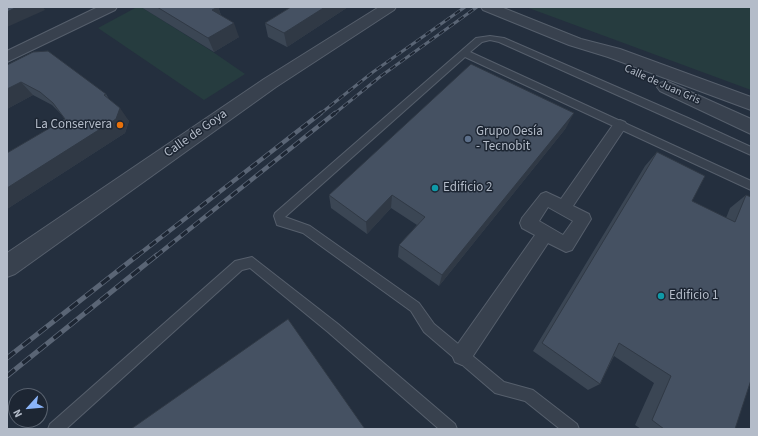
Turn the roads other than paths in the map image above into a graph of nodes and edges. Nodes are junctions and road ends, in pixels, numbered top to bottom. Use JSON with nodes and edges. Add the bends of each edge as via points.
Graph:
{"nodes":[{"id":1,"x":80,"y":7,"type":"edge"},
{"id":2,"x":110,"y":7,"type":"edge"},
{"id":3,"x":389,"y":7,"type":"edge"},
{"id":4,"x":492,"y":8,"type":"edge"},
{"id":5,"x":7,"y":42,"type":"edge"},
{"id":6,"x":575,"y":42,"type":"junction"},
{"id":7,"x":464,"y":53,"type":"junction"},
{"id":8,"x":7,"y":57,"type":"edge"},
{"id":9,"x":751,"y":104,"type":"edge"},
{"id":10,"x":620,"y":125,"type":"junction"},
{"id":11,"x":751,"y":127,"type":"edge"},
{"id":12,"x":751,"y":151,"type":"edge"},
{"id":13,"x":751,"y":186,"type":"edge"},
{"id":14,"x":563,"y":208,"type":"junction"},
{"id":15,"x":546,"y":234,"type":"junction"},
{"id":16,"x":7,"y":266,"type":"edge"},
{"id":17,"x":462,"y":355,"type":"junction"},
{"id":18,"x":55,"y":429,"type":"edge"},
{"id":19,"x":450,"y":429,"type":"edge"},
{"id":20,"x":572,"y":429,"type":"edge"}],
"edges":[{"from":1,"to":5,"type":"street"},
{"from":2,"to":8,"type":"street"},
{"from":3,"to":16,"type":"street","name":"Calle de Goya","via":[[270,83]]},
{"from":4,"to":6,"type":"street","name":"Calle de Juan Gris"},
{"from":6,"to":9,"type":"street","name":"Calle de Juan Gris","via":[[614,52]]},
{"from":6,"to":11,"type":"street","name":"Calle de Juan Gris","via":[[608,61]]},
{"from":7,"to":10,"type":"lane"},
{"from":7,"to":12,"type":"lane","via":[[479,40],[501,40]]},
{"from":7,"to":17,"type":"lane","via":[[279,216],[281,222],[311,232],[415,307],[429,328]]},
{"from":10,"to":13,"type":"lane"},
{"from":10,"to":14,"type":"street"},
{"from":14,"to":15,"type":"street","via":[[546,198],[528,223]]},
{"from":14,"to":15,"type":"street","via":[[583,219],[566,245]]},
{"from":15,"to":17,"type":"street"},
{"from":17,"to":20,"type":"lane","via":[[500,388],[528,395]]},
{"from":18,"to":19,"type":"lane","via":[[239,265],[252,262]]}]}
